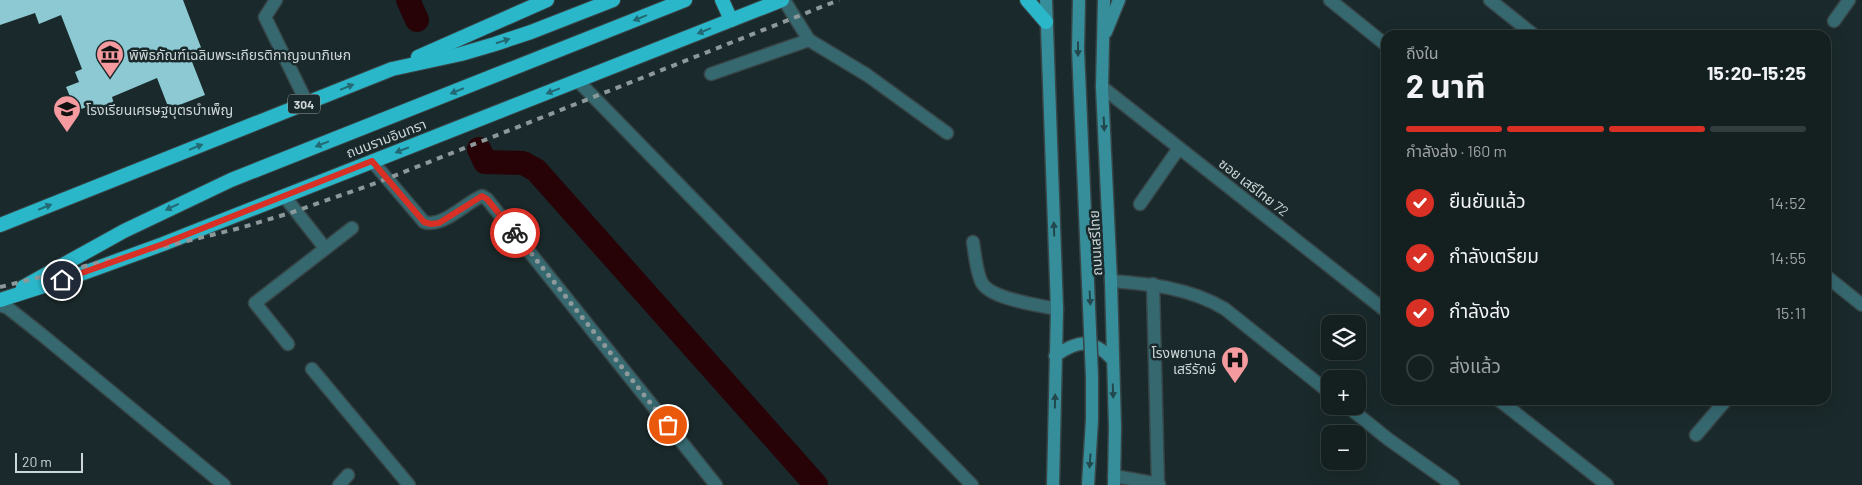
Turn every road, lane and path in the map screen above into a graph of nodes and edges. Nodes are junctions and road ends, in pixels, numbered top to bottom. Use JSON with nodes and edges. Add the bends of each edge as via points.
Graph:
{"nodes":[{"id":1,"x":276,"y":0,"type":"edge"},
{"id":2,"x":547,"y":0,"type":"edge"},
{"id":3,"x":613,"y":0,"type":"edge"},
{"id":4,"x":685,"y":0,"type":"edge"},
{"id":5,"x":722,"y":0,"type":"edge"},
{"id":6,"x":783,"y":0,"type":"edge"},
{"id":7,"x":1027,"y":0,"type":"edge"},
{"id":8,"x":1046,"y":0,"type":"edge"},
{"id":9,"x":1079,"y":0,"type":"edge"},
{"id":10,"x":1104,"y":0,"type":"edge"},
{"id":11,"x":1119,"y":0,"type":"edge"},
{"id":12,"x":1330,"y":0,"type":"edge"},
{"id":13,"x":1490,"y":0,"type":"edge"},
{"id":14,"x":1849,"y":0,"type":"edge"},
{"id":15,"x":731,"y":20,"type":"junction"},
{"id":16,"x":1834,"y":20,"type":"dead end"},
{"id":17,"x":1046,"y":22,"type":"junction"},
{"id":18,"x":1528,"y":30,"type":"edge"},
{"id":19,"x":809,"y":40,"type":"junction"},
{"id":20,"x":1103,"y":40,"type":"junction"},
{"id":21,"x":1381,"y":41,"type":"edge"},
{"id":22,"x":392,"y":69,"type":"junction"},
{"id":23,"x":711,"y":74,"type":"dead end"},
{"id":24,"x":578,"y":81,"type":"junction"},
{"id":25,"x":1102,"y":87,"type":"junction"},
{"id":26,"x":307,"y":103,"type":"junction"},
{"id":27,"x":947,"y":133,"type":"dead end"},
{"id":28,"x":1179,"y":148,"type":"junction"},
{"id":29,"x":372,"y":161,"type":"junction"},
{"id":30,"x":284,"y":196,"type":"junction"},
{"id":31,"x":1140,"y":204,"type":"dead end"},
{"id":32,"x":0,"y":225,"type":"edge"},
{"id":33,"x":352,"y":228,"type":"dead end"},
{"id":34,"x":973,"y":242,"type":"dead end"},
{"id":35,"x":325,"y":248,"type":"junction"},
{"id":36,"x":1111,"y":281,"type":"junction"},
{"id":37,"x":1831,"y":282,"type":"edge"},
{"id":38,"x":1153,"y":284,"type":"junction"},
{"id":39,"x":0,"y":300,"type":"edge"},
{"id":40,"x":0,"y":305,"type":"edge"},
{"id":41,"x":1862,"y":305,"type":"edge"},
{"id":42,"x":1381,"y":307,"type":"edge"},
{"id":43,"x":1057,"y":309,"type":"junction"},
{"id":44,"x":288,"y":344,"type":"dead end"},
{"id":45,"x":1055,"y":356,"type":"junction"},
{"id":46,"x":1112,"y":359,"type":"junction"},
{"id":47,"x":312,"y":369,"type":"dead end"},
{"id":48,"x":1321,"y":385,"type":"edge"},
{"id":49,"x":1506,"y":405,"type":"edge"},
{"id":50,"x":1722,"y":405,"type":"edge"},
{"id":51,"x":1358,"y":415,"type":"edge"},
{"id":52,"x":1696,"y":436,"type":"dead end"},
{"id":53,"x":348,"y":475,"type":"dead end"},
{"id":54,"x":1114,"y":481,"type":"edge"},
{"id":55,"x":224,"y":485,"type":"edge"},
{"id":56,"x":339,"y":485,"type":"edge"},
{"id":57,"x":409,"y":485,"type":"edge"},
{"id":58,"x":716,"y":485,"type":"edge"},
{"id":59,"x":972,"y":485,"type":"edge"},
{"id":60,"x":1053,"y":485,"type":"edge"},
{"id":61,"x":1088,"y":485,"type":"edge"},
{"id":62,"x":1158,"y":485,"type":"edge"},
{"id":63,"x":1453,"y":485,"type":"edge"},
{"id":64,"x":1608,"y":485,"type":"edge"}],
"edges":[{"from":1,"to":26,"type":"street","via":[[265,17]]},
{"from":2,"to":22,"type":"highway"},
{"from":22,"to":3,"type":"highway","number":"304","one_way":true,"via":[[495,44]]},
{"from":4,"to":39,"type":"highway","one_way":true,"via":[[231,180],[124,231]]},
{"from":5,"to":15,"type":"highway"},
{"from":6,"to":15,"type":"highway","name":"ถนนรามอินทรา"},
{"from":6,"to":19,"type":"street"},
{"from":7,"to":17,"type":"highway"},
{"from":8,"to":17,"type":"main road"},
{"from":9,"to":61,"type":"main road","one_way":true,"bridge":true,"via":[[1078,49],[1092,377]]},
{"from":10,"to":20,"type":"main road","name":"ถนนเสรีไทย"},
{"from":11,"to":20,"type":"main road"},
{"from":12,"to":21,"type":"street"},
{"from":13,"to":18,"type":"street"},
{"from":14,"to":16,"type":"street"},
{"from":15,"to":24,"type":"highway","name":"ถนนรามอินทรา","one_way":true},
{"from":43,"to":17,"type":"main road","one_way":true},
{"from":19,"to":23,"type":"street"},
{"from":19,"to":27,"type":"street","via":[[867,75]]},
{"from":20,"to":25,"type":"main road","name":"ถนนเสรีไทย"},
{"from":26,"to":22,"type":"highway","number":"304","one_way":true},
{"from":24,"to":29,"type":"highway","name":"ถนนรามอินทรา","one_way":true},
{"from":24,"to":59,"type":"street"},
{"from":25,"to":28,"type":"street","name":"ซอย เสรีไทย 72"},
{"from":25,"to":36,"type":"main road","name":"ถนนเสรีไทย","one_way":true},
{"from":32,"to":26,"type":"highway","number":"304","one_way":true},
{"from":28,"to":31,"type":"street"},
{"from":28,"to":42,"type":"street","name":"ซอย เสรีไทย 72"},
{"from":29,"to":30,"type":"highway","name":"ถนนรามอินทรา"},
{"from":29,"to":58,"type":"street","via":[[424,222],[439,223],[475,199],[482,196],[487,199]]},
{"from":30,"to":35,"type":"street"},
{"from":30,"to":39,"type":"highway","name":"ถนนรามอินทรา","via":[[86,272]]},
{"from":33,"to":35,"type":"street"},
{"from":34,"to":43,"type":"street","via":[[981,282],[988,290]]},
{"from":35,"to":44,"type":"street","via":[[254,303]]},
{"from":36,"to":38,"type":"street"},
{"from":36,"to":46,"type":"main road","name":"ถนนเสรีไทย"},
{"from":37,"to":41,"type":"street"},
{"from":38,"to":48,"type":"street","via":[[1211,300]]},
{"from":38,"to":62,"type":"street"},
{"from":40,"to":55,"type":"street","via":[[41,334]]},
{"from":43,"to":45,"type":"main road"},
{"from":45,"to":46,"type":"main road","via":[[1075,344],[1086,343],[1102,348]]},
{"from":60,"to":45,"type":"main road","one_way":true},
{"from":46,"to":54,"type":"main road","name":"ถนนเสรีไทย","one_way":true},
{"from":47,"to":57,"type":"street"},
{"from":49,"to":64,"type":"street"},
{"from":50,"to":52,"type":"street"},
{"from":51,"to":63,"type":"street"},
{"from":53,"to":56,"type":"street"},
{"from":54,"to":62,"type":"street"}]}
